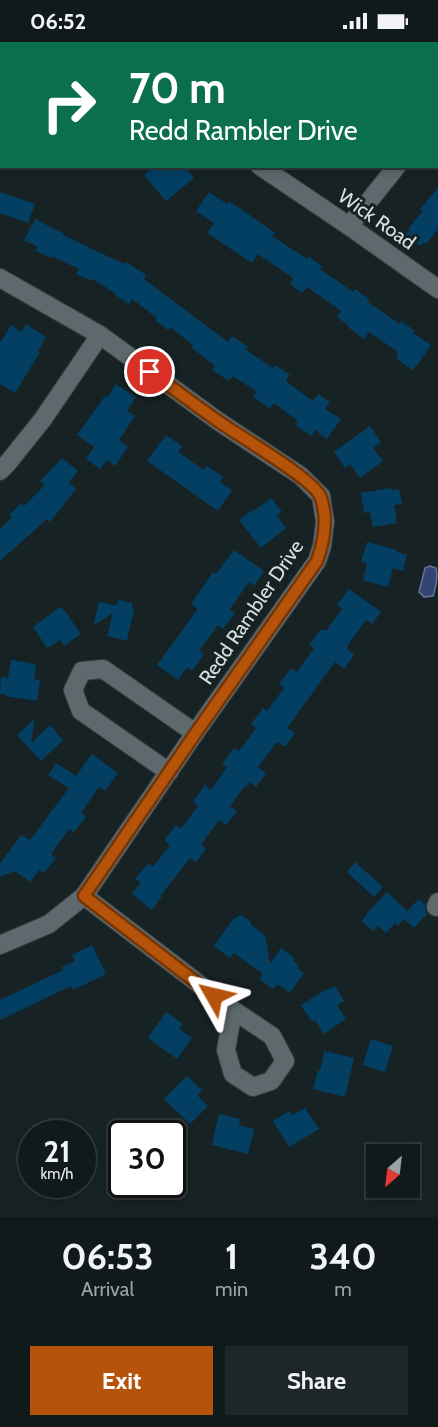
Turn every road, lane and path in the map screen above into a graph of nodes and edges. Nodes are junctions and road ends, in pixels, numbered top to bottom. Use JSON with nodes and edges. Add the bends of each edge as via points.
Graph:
{"nodes":[{"id":1,"x":263,"y":168,"type":"edge"},
{"id":2,"x":395,"y":168,"type":"edge"},
{"id":3,"x":349,"y":226,"type":"junction"},
{"id":4,"x":0,"y":278,"type":"edge"},
{"id":5,"x":438,"y":289,"type":"edge"},
{"id":6,"x":100,"y":335,"type":"junction"},
{"id":7,"x":0,"y":471,"type":"edge"},
{"id":8,"x":195,"y":734,"type":"junction"},
{"id":9,"x":169,"y":772,"type":"junction"},
{"id":10,"x":84,"y":896,"type":"junction"},
{"id":11,"x":0,"y":945,"type":"edge"},
{"id":12,"x":233,"y":1010,"type":"dead end"}],
"edges":[{"from":1,"to":3,"type":"street","name":"Wick Road"},
{"from":2,"to":3,"type":"street"},
{"from":3,"to":5,"type":"street","name":"Wick Road"},
{"from":4,"to":6,"type":"street","name":"Redd Rambler Drive"},
{"from":6,"to":7,"type":"street","via":[[43,419]]},
{"from":6,"to":8,"type":"street","name":"Redd Rambler Drive","via":[[218,422],[301,476],[321,496],[325,522],[317,561]]},
{"from":8,"to":9,"type":"street","name":"Redd Rambler Drive"},
{"from":8,"to":9,"type":"street","via":[[103,669],[82,671],[73,690],[81,711]]},
{"from":9,"to":10,"type":"street","name":"Redd Rambler Drive"},
{"from":10,"to":11,"type":"street","name":"Redd Rambler Drive","via":[[49,924]]},
{"from":10,"to":12,"type":"street"}]}
